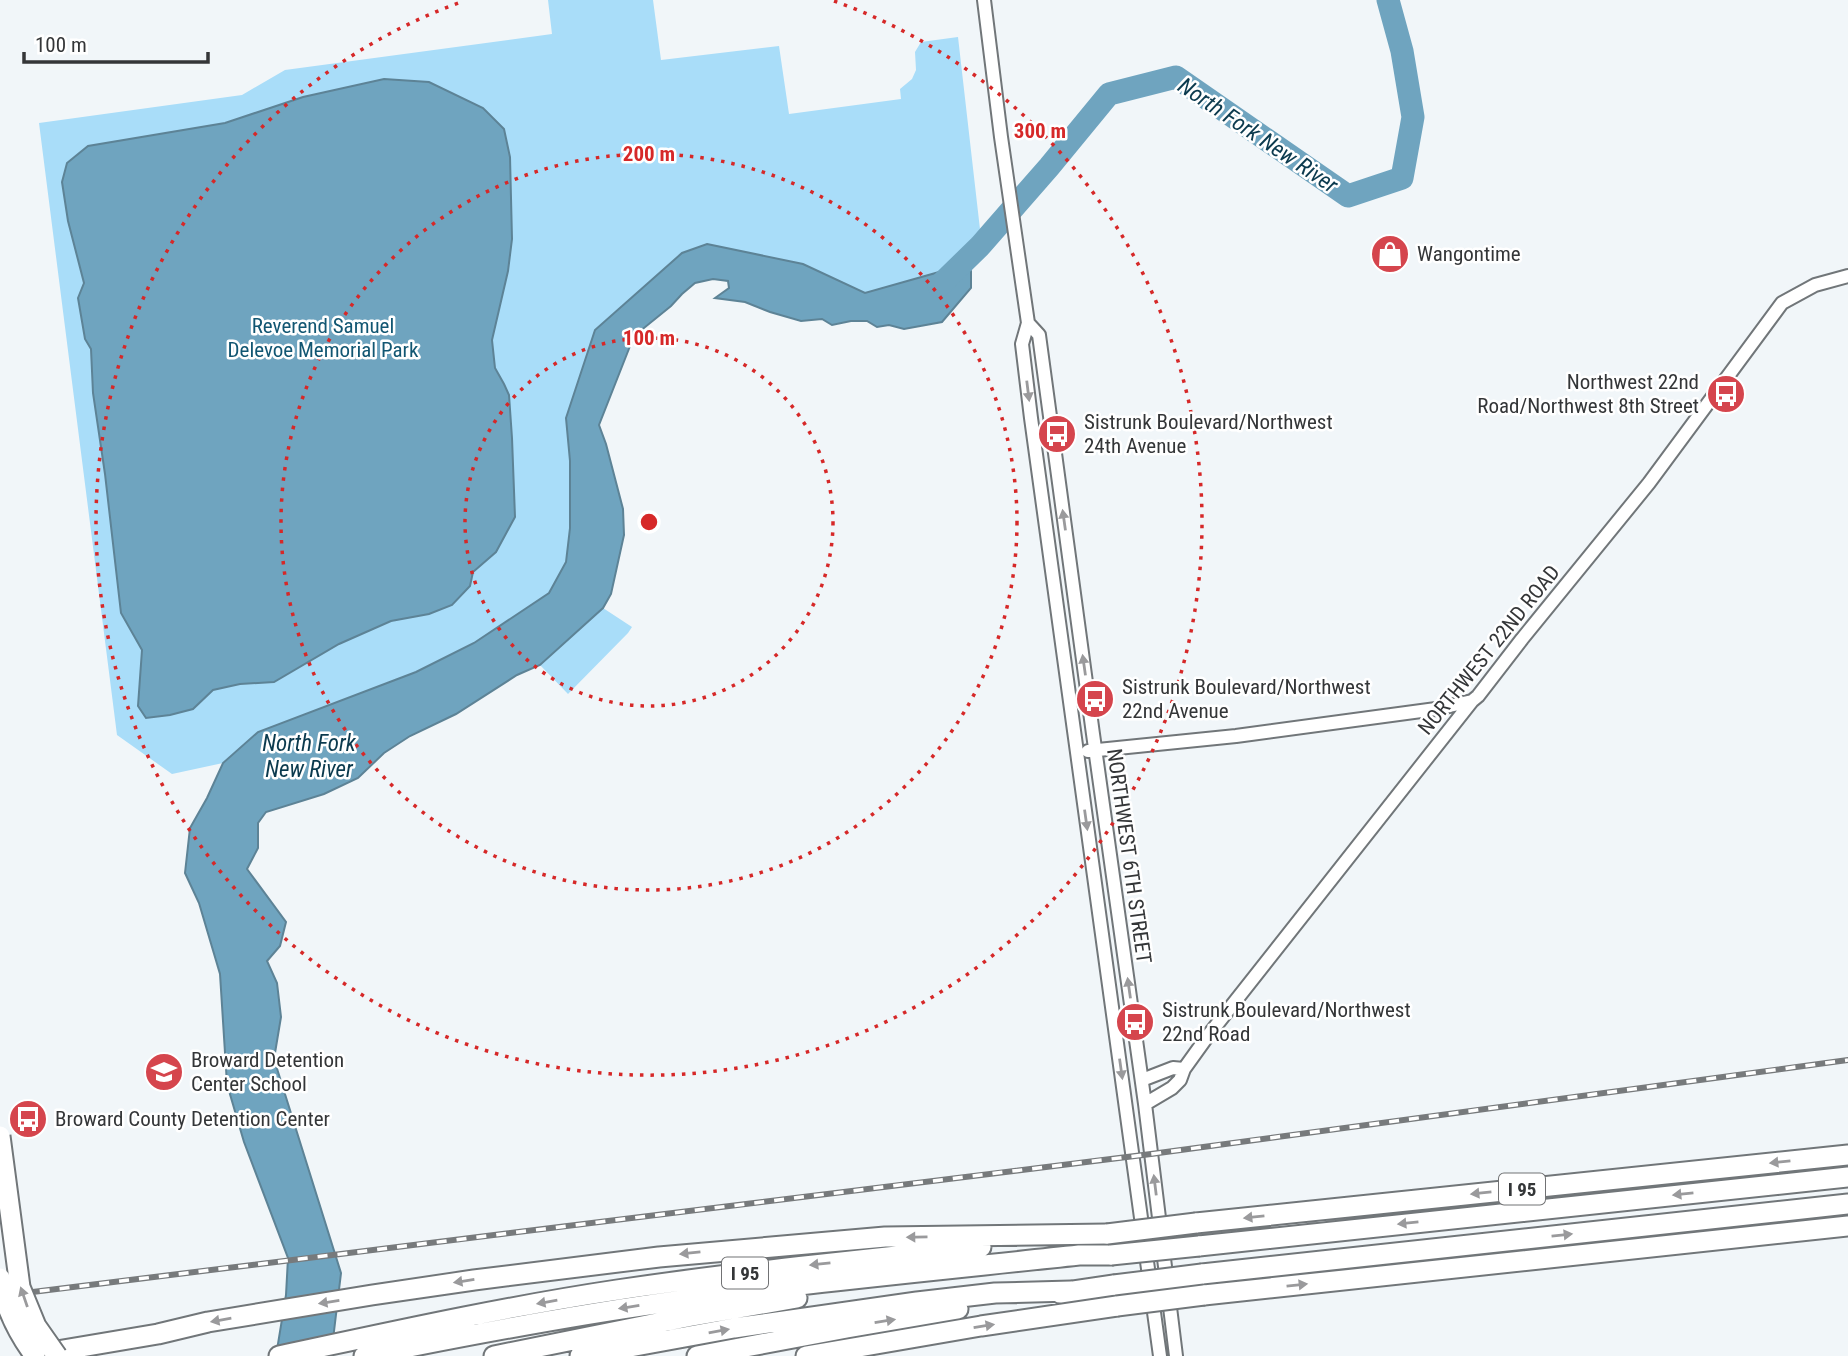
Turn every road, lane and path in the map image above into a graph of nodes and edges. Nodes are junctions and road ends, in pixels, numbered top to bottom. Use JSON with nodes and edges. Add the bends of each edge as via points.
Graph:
{"nodes":[{"id":1,"x":985,"y":0,"type":"edge"},
{"id":2,"x":1844,"y":277,"type":"edge"},
{"id":3,"x":1028,"y":323,"type":"junction"},
{"id":4,"x":1472,"y":701,"type":"junction"},
{"id":5,"x":1436,"y":709,"type":"junction"},
{"id":6,"x":1457,"y":720,"type":"junction"},
{"id":7,"x":1095,"y":750,"type":"junction"},
{"id":8,"x":1077,"y":752,"type":"junction"},
{"id":9,"x":1184,"y":1069,"type":"junction"},
{"id":10,"x":1142,"y":1080,"type":"junction"},
{"id":11,"x":1145,"y":1104,"type":"junction"},
{"id":12,"x":0,"y":1136,"type":"edge"},
{"id":13,"x":1848,"y":1155,"type":"edge"},
{"id":14,"x":1848,"y":1177,"type":"edge"},
{"id":15,"x":1848,"y":1204,"type":"edge"},
{"id":16,"x":1848,"y":1226,"type":"edge"},
{"id":17,"x":1107,"y":1234,"type":"junction"},
{"id":18,"x":1111,"y":1255,"type":"junction"},
{"id":19,"x":0,"y":1278,"type":"edge"},
{"id":20,"x":1071,"y":1291,"type":"junction"},
{"id":21,"x":893,"y":1342,"type":"junction"},
{"id":22,"x":371,"y":1354,"type":"edge"},
{"id":23,"x":29,"y":1356,"type":"edge"},
{"id":24,"x":35,"y":1356,"type":"edge"},
{"id":25,"x":57,"y":1356,"type":"edge"},
{"id":26,"x":279,"y":1356,"type":"edge"},
{"id":27,"x":494,"y":1356,"type":"edge"},
{"id":28,"x":580,"y":1356,"type":"edge"},
{"id":29,"x":697,"y":1356,"type":"edge"},
{"id":30,"x":806,"y":1356,"type":"edge"},
{"id":31,"x":846,"y":1356,"type":"edge"},
{"id":32,"x":1160,"y":1356,"type":"edge"},
{"id":33,"x":1176,"y":1356,"type":"edge"}],
"edges":[{"from":1,"to":3,"type":"street","name":"NORTHWEST 6TH STREET"},
{"from":2,"to":4,"type":"street","name":"NORTHWEST 22ND ROAD","via":[[1815,285],[1782,303],[1649,483]]},
{"from":7,"to":3,"type":"street","name":"NORTHWEST 6TH STREET","one_way":true,"via":[[1039,335]]},
{"from":3,"to":8,"type":"street","name":"NORTHWEST 6TH STREET","one_way":true,"via":[[1022,344]]},
{"from":4,"to":5,"type":"street"},
{"from":4,"to":6,"type":"street","name":"NORTHWEST 22ND ROAD"},
{"from":5,"to":6,"type":"street"},
{"from":5,"to":7,"type":"street"},
{"from":6,"to":9,"type":"street","name":"NORTHWEST 22ND ROAD"},
{"from":7,"to":8,"type":"street"},
{"from":10,"to":7,"type":"street","name":"NORTHWEST 6TH STREET","one_way":true},
{"from":8,"to":32,"type":"street","name":"NORTHWEST 6TH STREET","one_way":true},
{"from":9,"to":10,"type":"street","via":[[1173,1068]]},
{"from":9,"to":11,"type":"street","name":"NORTHWEST 22ND ROAD","via":[[1172,1088]]},
{"from":10,"to":11,"type":"street","name":"NORTHWEST 6TH STREET"},
{"from":33,"to":11,"type":"street","name":"NORTHWEST 6TH STREET","one_way":true},
{"from":25,"to":12,"type":"highway","one_way":true,"bridge":true,"via":[[29,1313],[20,1287]]},
{"from":13,"to":17,"type":"highway","number":"I 95","one_way":true,"bridge":true},
{"from":14,"to":18,"type":"highway","one_way":true,"bridge":true},
{"from":20,"to":15,"type":"highway","one_way":true,"bridge":true},
{"from":21,"to":16,"type":"highway","one_way":true,"bridge":true,"via":[[1204,1295]]},
{"from":17,"to":23,"type":"highway","one_way":true,"via":[[885,1237],[708,1251],[372,1295]]},
{"from":17,"to":26,"type":"highway","number":"I 95","one_way":true,"via":[[661,1284],[492,1312]]},
{"from":18,"to":22,"type":"highway","one_way":true,"via":[[706,1297],[526,1324]]},
{"from":18,"to":27,"type":"highway","via":[[803,1297]]},
{"from":19,"to":24,"type":"highway","bridge":true,"via":[[14,1321]]},
{"from":28,"to":20,"type":"highway","one_way":true,"via":[[917,1302]]},
{"from":29,"to":20,"type":"highway","one_way":true},
{"from":21,"to":30,"type":"highway"},
{"from":21,"to":31,"type":"highway"}]}
